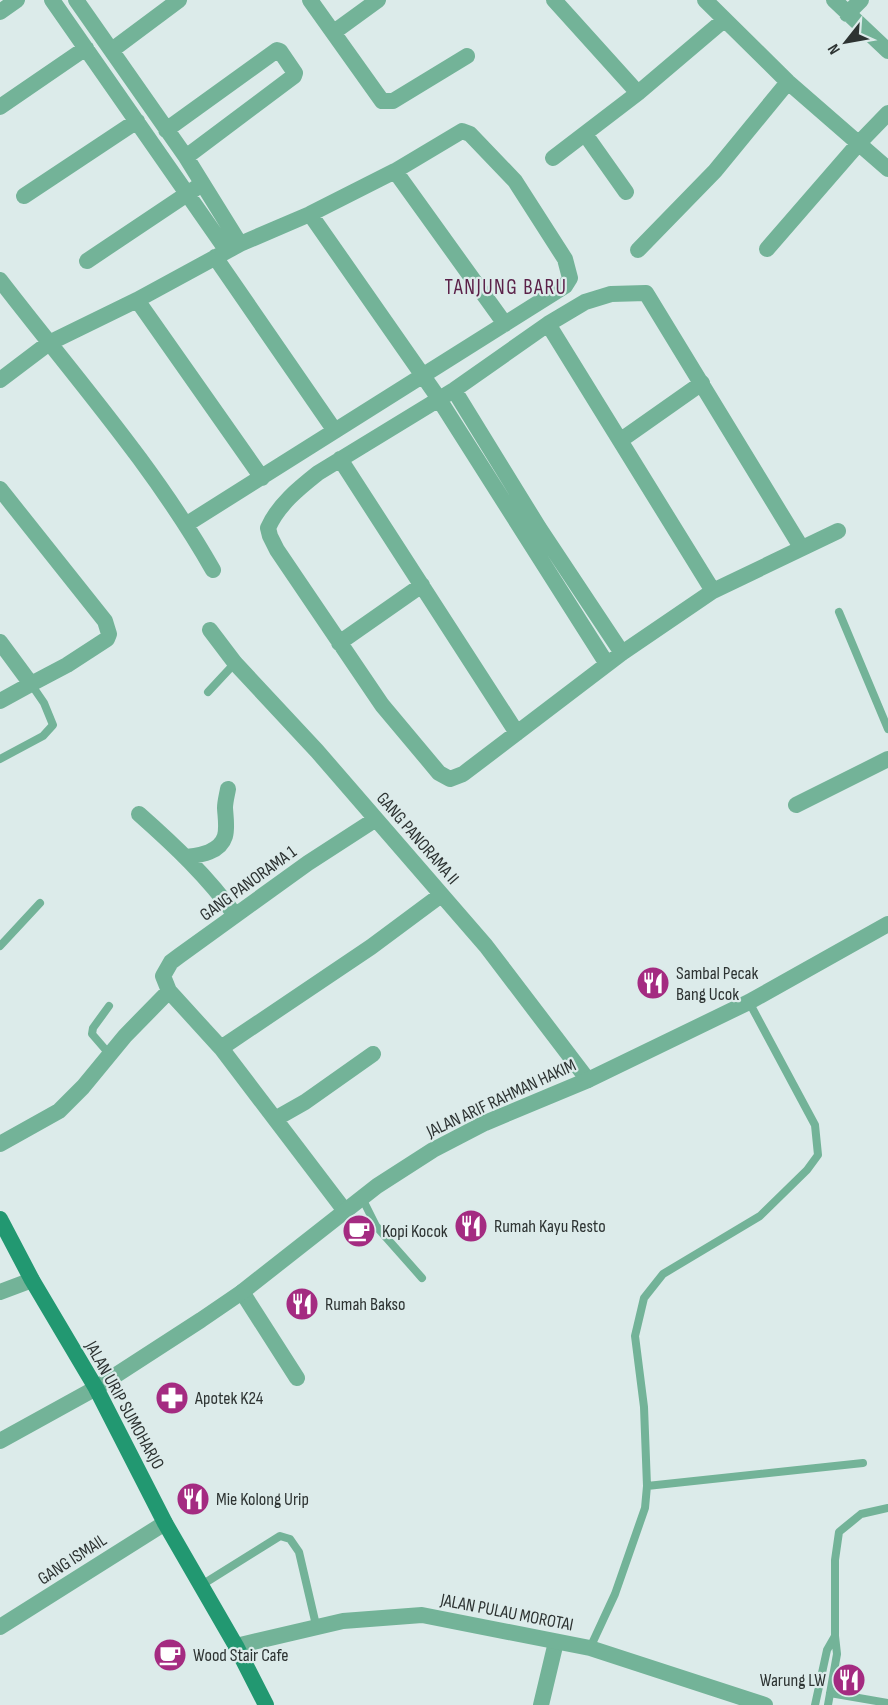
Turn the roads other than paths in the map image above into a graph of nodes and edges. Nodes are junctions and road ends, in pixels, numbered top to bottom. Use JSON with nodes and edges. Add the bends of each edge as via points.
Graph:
{"nodes":[{"id":1,"x":17,"y":0,"type":"edge"},
{"id":2,"x":52,"y":0,"type":"edge"},
{"id":3,"x":76,"y":0,"type":"edge"},
{"id":4,"x":179,"y":0,"type":"edge"},
{"id":5,"x":310,"y":0,"type":"edge"},
{"id":6,"x":378,"y":0,"type":"edge"},
{"id":7,"x":554,"y":0,"type":"edge"},
{"id":8,"x":705,"y":0,"type":"edge"},
{"id":9,"x":834,"y":0,"type":"edge"},
{"id":10,"x":861,"y":0,"type":"edge"},
{"id":11,"x":0,"y":12,"type":"edge"},
{"id":12,"x":847,"y":14,"type":"junction"},
{"id":13,"x":724,"y":20,"type":"junction"},
{"id":14,"x":334,"y":32,"type":"junction"},
{"id":15,"x":86,"y":48,"type":"junction"},
{"id":16,"x":112,"y":50,"type":"junction"},
{"id":17,"x":888,"y":51,"type":"edge"},
{"id":18,"x":467,"y":56,"type":"dead end"},
{"id":19,"x":788,"y":82,"type":"junction"},
{"id":20,"x":638,"y":93,"type":"junction"},
{"id":21,"x":0,"y":107,"type":"edge"},
{"id":22,"x":888,"y":113,"type":"edge"},
{"id":23,"x":137,"y":122,"type":"junction"},
{"id":24,"x":166,"y":130,"type":"junction"},
{"id":25,"x":585,"y":134,"type":"junction"},
{"id":26,"x":860,"y":143,"type":"junction"},
{"id":27,"x":186,"y":157,"type":"junction"},
{"id":28,"x":553,"y":158,"type":"dead end"},
{"id":29,"x":888,"y":169,"type":"edge"},
{"id":30,"x":395,"y":171,"type":"junction"},
{"id":31,"x":195,"y":189,"type":"junction"},
{"id":32,"x":626,"y":192,"type":"dead end"},
{"id":33,"x":24,"y":196,"type":"dead end"},
{"id":34,"x":310,"y":214,"type":"junction"},
{"id":35,"x":767,"y":249,"type":"dead end"},
{"id":36,"x":638,"y":250,"type":"dead end"},
{"id":37,"x":227,"y":251,"type":"junction"},
{"id":38,"x":87,"y":261,"type":"dead end"},
{"id":39,"x":0,"y":280,"type":"edge"},
{"id":40,"x":137,"y":300,"type":"junction"},
{"id":41,"x":505,"y":324,"type":"junction"},
{"id":42,"x":548,"y":324,"type":"junction"},
{"id":43,"x":49,"y":343,"type":"junction"},
{"id":44,"x":0,"y":380,"type":"edge"},
{"id":45,"x":702,"y":383,"type":"junction"},
{"id":46,"x":431,"y":387,"type":"junction"},
{"id":47,"x":454,"y":390,"type":"junction"},
{"id":48,"x":335,"y":431,"type":"junction"},
{"id":49,"x":621,"y":440,"type":"junction"},
{"id":50,"x":340,"y":459,"type":"junction"},
{"id":51,"x":262,"y":478,"type":"junction"},
{"id":52,"x":0,"y":489,"type":"edge"},
{"id":53,"x":187,"y":524,"type":"junction"},
{"id":54,"x":838,"y":531,"type":"dead end"},
{"id":55,"x":801,"y":547,"type":"junction"},
{"id":56,"x":213,"y":570,"type":"dead end"},
{"id":57,"x":422,"y":585,"type":"junction"},
{"id":58,"x":713,"y":591,"type":"junction"},
{"id":59,"x":839,"y":612,"type":"dead end"},
{"id":60,"x":210,"y":630,"type":"dead end"},
{"id":61,"x":0,"y":642,"type":"edge"},
{"id":62,"x":339,"y":643,"type":"junction"},
{"id":63,"x":622,"y":652,"type":"junction"},
{"id":64,"x":236,"y":663,"type":"junction"},
{"id":65,"x":607,"y":664,"type":"junction"},
{"id":66,"x":31,"y":684,"type":"junction"},
{"id":67,"x":208,"y":692,"type":"dead end"},
{"id":68,"x":0,"y":701,"type":"edge"},
{"id":69,"x":888,"y":729,"type":"edge"},
{"id":70,"x":517,"y":733,"type":"junction"},
{"id":71,"x":0,"y":759,"type":"edge"},
{"id":72,"x":888,"y":759,"type":"edge"},
{"id":73,"x":228,"y":789,"type":"dead end"},
{"id":74,"x":796,"y":805,"type":"dead end"},
{"id":75,"x":139,"y":814,"type":"dead end"},
{"id":76,"x":376,"y":819,"type":"junction"},
{"id":77,"x":186,"y":857,"type":"junction"},
{"id":78,"x":441,"y":895,"type":"junction"},
{"id":79,"x":40,"y":903,"type":"dead end"},
{"id":80,"x":235,"y":915,"type":"junction"},
{"id":81,"x":888,"y":924,"type":"edge"},
{"id":82,"x":0,"y":946,"type":"edge"},
{"id":83,"x":169,"y":991,"type":"junction"},
{"id":84,"x":749,"y":1002,"type":"junction"},
{"id":85,"x":110,"y":1006,"type":"dead end"},
{"id":86,"x":221,"y":1048,"type":"junction"},
{"id":87,"x":373,"y":1054,"type":"dead end"},
{"id":88,"x":111,"y":1056,"type":"junction"},
{"id":89,"x":588,"y":1080,"type":"junction"},
{"id":90,"x":275,"y":1119,"type":"junction"},
{"id":91,"x":0,"y":1144,"type":"edge"},
{"id":92,"x":362,"y":1198,"type":"junction"},
{"id":93,"x":345,"y":1211,"type":"junction"},
{"id":94,"x":0,"y":1219,"type":"edge"},
{"id":95,"x":422,"y":1278,"type":"dead end"},
{"id":96,"x":32,"y":1280,"type":"junction"},
{"id":97,"x":0,"y":1292,"type":"edge"},
{"id":98,"x":242,"y":1292,"type":"junction"},
{"id":99,"x":297,"y":1378,"type":"dead end"},
{"id":100,"x":96,"y":1388,"type":"junction"},
{"id":101,"x":0,"y":1441,"type":"edge"},
{"id":102,"x":863,"y":1463,"type":"dead end"},
{"id":103,"x":647,"y":1486,"type":"junction"},
{"id":104,"x":888,"y":1508,"type":"edge"},
{"id":105,"x":165,"y":1522,"type":"junction"},
{"id":106,"x":200,"y":1586,"type":"junction"},
{"id":107,"x":316,"y":1625,"type":"junction"},
{"id":108,"x":0,"y":1627,"type":"edge"},
{"id":109,"x":835,"y":1636,"type":"junction"},
{"id":110,"x":556,"y":1642,"type":"junction"},
{"id":111,"x":236,"y":1646,"type":"junction"},
{"id":112,"x":590,"y":1648,"type":"junction"},
{"id":113,"x":830,"y":1693,"type":"junction"},
{"id":114,"x":888,"y":1703,"type":"edge"},
{"id":115,"x":266,"y":1705,"type":"edge"},
{"id":116,"x":541,"y":1705,"type":"edge"},
{"id":117,"x":765,"y":1705,"type":"edge"},
{"id":118,"x":815,"y":1705,"type":"edge"},
{"id":119,"x":828,"y":1705,"type":"edge"}],
"edges":[{"from":1,"to":11,"type":"street"},
{"from":2,"to":15,"type":"street"},
{"from":3,"to":16,"type":"street"},
{"from":4,"to":16,"type":"street"},
{"from":5,"to":14,"type":"street"},
{"from":6,"to":14,"type":"street"},
{"from":7,"to":20,"type":"street"},
{"from":8,"to":13,"type":"street"},
{"from":9,"to":12,"type":"street"},
{"from":10,"to":12,"type":"street"},
{"from":12,"to":17,"type":"street"},
{"from":13,"to":19,"type":"street"},
{"from":13,"to":20,"type":"street"},
{"from":14,"to":18,"type":"street","via":[[382,101],[393,101]]},
{"from":15,"to":21,"type":"street"},
{"from":15,"to":23,"type":"street"},
{"from":16,"to":24,"type":"street"},
{"from":19,"to":26,"type":"street"},
{"from":19,"to":36,"type":"street","via":[[715,171]]},
{"from":20,"to":25,"type":"street"},
{"from":22,"to":26,"type":"street"},
{"from":23,"to":31,"type":"street"},
{"from":23,"to":33,"type":"street"},
{"from":24,"to":27,"type":"street"},
{"from":24,"to":27,"type":"street","via":[[280,51],[294,76]]},
{"from":25,"to":28,"type":"street"},
{"from":25,"to":32,"type":"street"},
{"from":26,"to":29,"type":"street"},
{"from":26,"to":35,"type":"street"},
{"from":27,"to":31,"type":"street"},
{"from":30,"to":34,"type":"street"},
{"from":30,"to":41,"type":"street"},
{"from":30,"to":41,"type":"street","via":[[462,131],[470,134],[515,181],[565,259],[570,278],[565,286]]},
{"from":31,"to":37,"type":"street"},
{"from":31,"to":38,"type":"street"},
{"from":34,"to":37,"type":"street"},
{"from":34,"to":46,"type":"street"},
{"from":37,"to":40,"type":"street"},
{"from":37,"to":48,"type":"street"},
{"from":39,"to":43,"type":"street"},
{"from":40,"to":43,"type":"street"},
{"from":40,"to":51,"type":"street"},
{"from":41,"to":46,"type":"street"},
{"from":42,"to":45,"type":"street","via":[[593,298],[646,293]]},
{"from":42,"to":47,"type":"street"},
{"from":42,"to":49,"type":"street"},
{"from":43,"to":44,"type":"street"},
{"from":43,"to":53,"type":"street"},
{"from":45,"to":49,"type":"street"},
{"from":45,"to":55,"type":"street"},
{"from":46,"to":47,"type":"street"},
{"from":46,"to":48,"type":"street"},
{"from":46,"to":50,"type":"street"},
{"from":46,"to":65,"type":"street"},
{"from":47,"to":63,"type":"street"},
{"from":48,"to":51,"type":"street"},
{"from":49,"to":58,"type":"street"},
{"from":50,"to":57,"type":"street"},
{"from":50,"to":62,"type":"street","via":[[300,487],[268,528],[277,550]]},
{"from":51,"to":53,"type":"street"},
{"from":52,"to":66,"type":"street","via":[[109,630],[106,639]]},
{"from":53,"to":56,"type":"street"},
{"from":54,"to":55,"type":"street"},
{"from":55,"to":58,"type":"street"},
{"from":57,"to":62,"type":"street"},
{"from":57,"to":70,"type":"street"},
{"from":58,"to":63,"type":"street"},
{"from":59,"to":69,"type":"lane"},
{"from":60,"to":64,"type":"street","name":"GANG PANORAMA II"},
{"from":61,"to":66,"type":"street"},
{"from":62,"to":70,"type":"street","via":[[408,738],[445,778],[458,777]]},
{"from":63,"to":65,"type":"street"},
{"from":64,"to":67,"type":"lane"},
{"from":64,"to":76,"type":"street","name":"GANG PANORAMA II"},
{"from":65,"to":70,"type":"street"},
{"from":66,"to":68,"type":"street"},
{"from":66,"to":71,"type":"lane","via":[[53,724],[44,736]]},
{"from":72,"to":74,"type":"street"},
{"from":73,"to":77,"type":"street","via":[[226,837],[210,852]]},
{"from":75,"to":77,"type":"street"},
{"from":76,"to":78,"type":"street","name":"GANG PANORAMA II"},
{"from":76,"to":80,"type":"street","name":"GANG PANORAMA 1"},
{"from":77,"to":80,"type":"street"},
{"from":78,"to":86,"type":"street"},
{"from":78,"to":89,"type":"street","name":"GANG PANORAMA II","via":[[486,946]]},
{"from":79,"to":82,"type":"lane"},
{"from":80,"to":83,"type":"street","name":"GANG PANORAMA 1","via":[[171,962],[163,976]]},
{"from":81,"to":84,"type":"street","name":"JALAN ARIF RAHMAN HAKIM"},
{"from":83,"to":86,"type":"street"},
{"from":83,"to":88,"type":"street"},
{"from":84,"to":89,"type":"street","name":"JALAN ARIF RAHMAN HAKIM"},
{"from":84,"to":103,"type":"lane","via":[[815,1125],[818,1155],[760,1216],[663,1274],[644,1298],[635,1336],[644,1407]]},
{"from":85,"to":88,"type":"lane","via":[[92,1034]]},
{"from":86,"to":90,"type":"street"},
{"from":87,"to":90,"type":"street"},
{"from":88,"to":91,"type":"street","via":[[59,1111]]},
{"from":89,"to":92,"type":"street","name":"JALAN ARIF RAHMAN HAKIM","via":[[433,1150]]},
{"from":90,"to":93,"type":"street"},
{"from":92,"to":93,"type":"street","name":"JALAN ARIF RAHMAN HAKIM"},
{"from":92,"to":95,"type":"lane","via":[[376,1226]]},
{"from":93,"to":98,"type":"street","name":"JALAN ARIF RAHMAN HAKIM"},
{"from":94,"to":96,"type":"main road","name":"JALAN URIP SUMOHARJO"},
{"from":96,"to":97,"type":"street"},
{"from":96,"to":100,"type":"main road","name":"JALAN URIP SUMOHARJO"},
{"from":98,"to":99,"type":"street"},
{"from":98,"to":100,"type":"street","name":"JALAN ARIF RAHMAN HAKIM"},
{"from":100,"to":101,"type":"street","name":"JALAN ARIF RAHMAN HAKIM"},
{"from":100,"to":105,"type":"main road","name":"JALAN URIP SUMOHARJO"},
{"from":102,"to":103,"type":"lane"},
{"from":103,"to":112,"type":"lane","via":[[645,1508],[615,1594]]},
{"from":104,"to":109,"type":"lane","via":[[861,1514],[839,1532]]},
{"from":105,"to":106,"type":"main road","name":"JALAN URIP SUMOHARJO"},
{"from":105,"to":108,"type":"street","name":"GANG ISMAIL"},
{"from":106,"to":107,"type":"lane","via":[[280,1536],[290,1539],[299,1552]]},
{"from":106,"to":111,"type":"main road","name":"JALAN URIP SUMOHARJO"},
{"from":107,"to":110,"type":"street","name":"JALAN PULAU MOROTAI","via":[[422,1615]]},
{"from":107,"to":111,"type":"street","name":"JALAN PULAU MOROTAI"},
{"from":109,"to":113,"type":"lane","via":[[837,1654]]},
{"from":109,"to":118,"type":"lane","via":[[827,1650]]},
{"from":110,"to":112,"type":"street","name":"JALAN PULAU MOROTAI"},
{"from":110,"to":116,"type":"street"},
{"from":111,"to":115,"type":"main road","name":"JALAN URIP SUMOHARJO"},
{"from":112,"to":117,"type":"street","name":"JALAN PULAU MOROTAI"},
{"from":113,"to":114,"type":"lane"},
{"from":113,"to":119,"type":"lane"}]}
